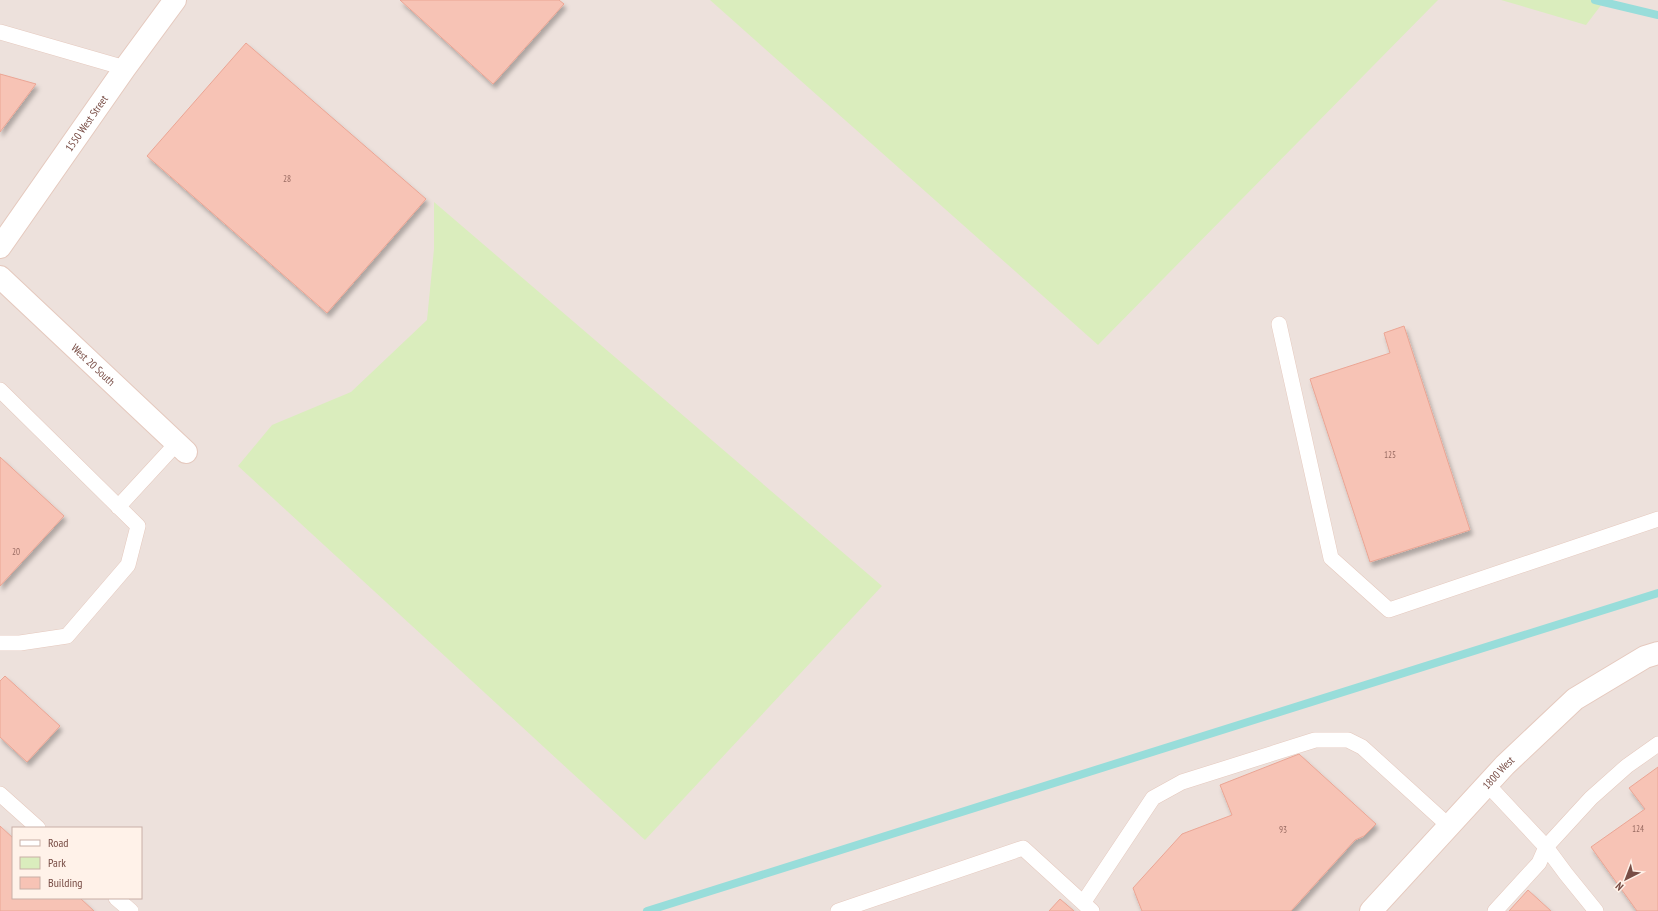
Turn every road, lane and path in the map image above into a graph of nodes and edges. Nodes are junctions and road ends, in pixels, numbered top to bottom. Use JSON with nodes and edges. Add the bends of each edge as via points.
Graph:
{"nodes":[{"id":1,"x":169,"y":1,"type":"edge"},
{"id":2,"x":0,"y":32,"type":"edge"},
{"id":3,"x":125,"y":68,"type":"junction"},
{"id":4,"x":0,"y":247,"type":"edge"},
{"id":5,"x":0,"y":278,"type":"edge"},
{"id":6,"x":1279,"y":324,"type":"dead end"},
{"id":7,"x":0,"y":390,"type":"edge"},
{"id":8,"x":181,"y":448,"type":"joint"},
{"id":9,"x":118,"y":507,"type":"junction"},
{"id":10,"x":1658,"y":519,"type":"edge"},
{"id":11,"x":0,"y":643,"type":"edge"},
{"id":12,"x":1652,"y":655,"type":"edge"},
{"id":13,"x":1658,"y":744,"type":"edge"},
{"id":14,"x":1487,"y":784,"type":"junction"},
{"id":15,"x":0,"y":794,"type":"edge"},
{"id":16,"x":1449,"y":826,"type":"junction"},
{"id":17,"x":37,"y":827,"type":"edge"},
{"id":18,"x":1546,"y":847,"type":"junction"},
{"id":19,"x":117,"y":899,"type":"edge"},
{"id":20,"x":1088,"y":907,"type":"edge"},
{"id":21,"x":130,"y":911,"type":"edge"},
{"id":22,"x":838,"y":911,"type":"edge"},
{"id":23,"x":1371,"y":911,"type":"edge"},
{"id":24,"x":1495,"y":911,"type":"edge"},
{"id":25,"x":1596,"y":911,"type":"edge"}],
"edges":[{"from":1,"to":3,"type":"street","name":"1550 West Street"},
{"from":2,"to":3,"type":"lane"},
{"from":3,"to":4,"type":"street","name":"1550 West Street"},
{"from":5,"to":8,"type":"street","name":"West 20 South"},
{"from":6,"to":10,"type":"lane","via":[[1331,558],[1389,610]]},
{"from":7,"to":9,"type":"lane"},
{"from":8,"to":9,"type":"lane"},
{"from":9,"to":11,"type":"lane","via":[[138,526],[128,565],[67,636],[20,643]]},
{"from":12,"to":14,"type":"street","name":"1800 West","via":[[1575,699]]},
{"from":13,"to":18,"type":"lane","via":[[1627,766],[1591,798]]},
{"from":14,"to":16,"type":"street","name":"1800 West"},
{"from":14,"to":18,"type":"lane"},
{"from":15,"to":17,"type":"lane"},
{"from":16,"to":20,"type":"lane","via":[[1362,747],[1348,740],[1315,740],[1182,782],[1153,798]]},
{"from":16,"to":23,"type":"street","name":"1800 West"},
{"from":18,"to":24,"type":"lane","via":[[1539,863]]},
{"from":18,"to":25,"type":"lane"},
{"from":19,"to":21,"type":"lane"},
{"from":20,"to":22,"type":"lane","via":[[1023,848]]}]}
